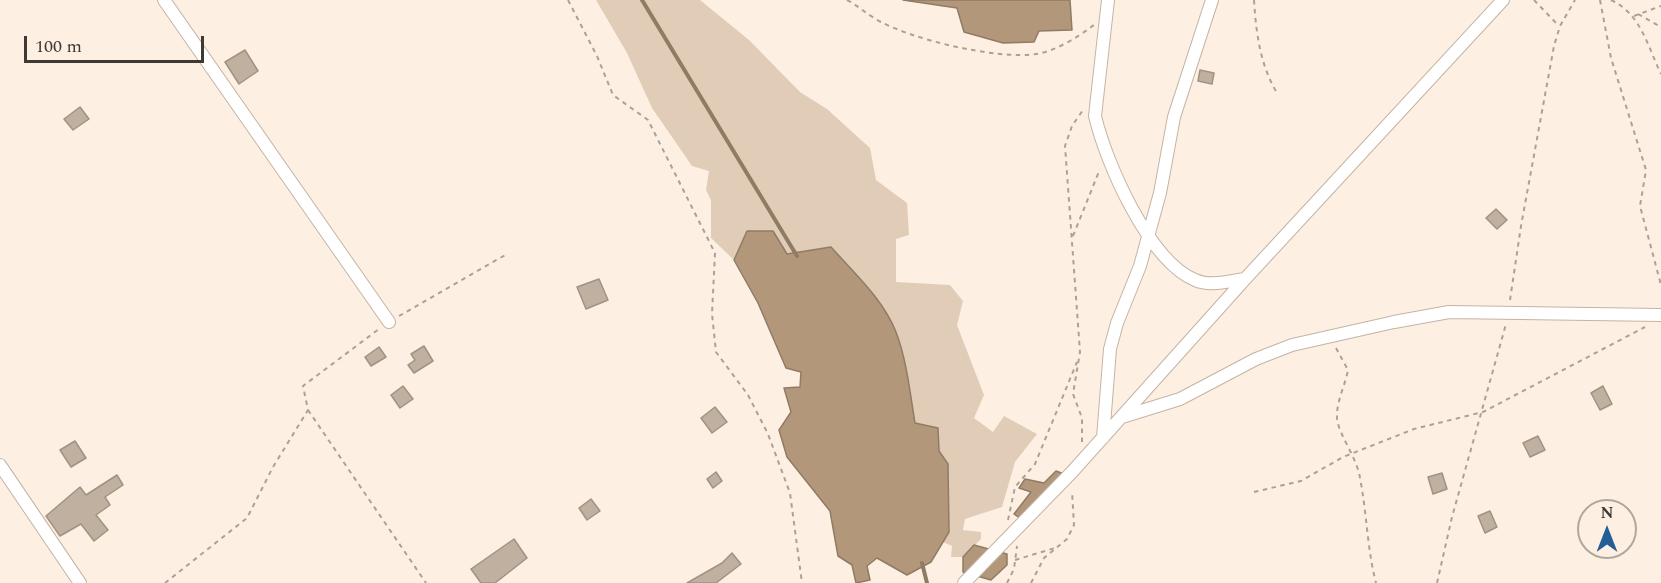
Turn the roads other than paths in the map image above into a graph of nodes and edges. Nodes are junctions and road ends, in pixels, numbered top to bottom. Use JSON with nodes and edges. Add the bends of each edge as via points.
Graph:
{"nodes":[{"id":1,"x":164,"y":0,"type":"edge"},
{"id":2,"x":1108,"y":0,"type":"edge"},
{"id":3,"x":1212,"y":0,"type":"edge"},
{"id":4,"x":1503,"y":0,"type":"edge"},
{"id":5,"x":1148,"y":236,"type":"junction"},
{"id":6,"x":1245,"y":279,"type":"junction"},
{"id":7,"x":1661,"y":315,"type":"edge"},
{"id":8,"x":389,"y":322,"type":"road end"},
{"id":9,"x":1121,"y":418,"type":"junction"},
{"id":10,"x":1103,"y":438,"type":"junction"},
{"id":11,"x":0,"y":465,"type":"edge"},
{"id":12,"x":80,"y":583,"type":"edge"},
{"id":13,"x":964,"y":583,"type":"edge"}],
"edges":[{"from":1,"to":8,"type":"street"},
{"from":2,"to":5,"type":"street","via":[[1095,116]]},
{"from":3,"to":5,"type":"street","via":[[1174,117]]},
{"from":4,"to":6,"type":"street"},
{"from":5,"to":6,"type":"street","via":[[1183,274],[1197,281],[1212,284]]},
{"from":5,"to":10,"type":"street","via":[[1110,349]]},
{"from":6,"to":9,"type":"street"},
{"from":7,"to":9,"type":"street","via":[[1449,312],[1283,349],[1180,399]]},
{"from":9,"to":10,"type":"street"},
{"from":10,"to":13,"type":"street"},
{"from":11,"to":12,"type":"street"}]}
